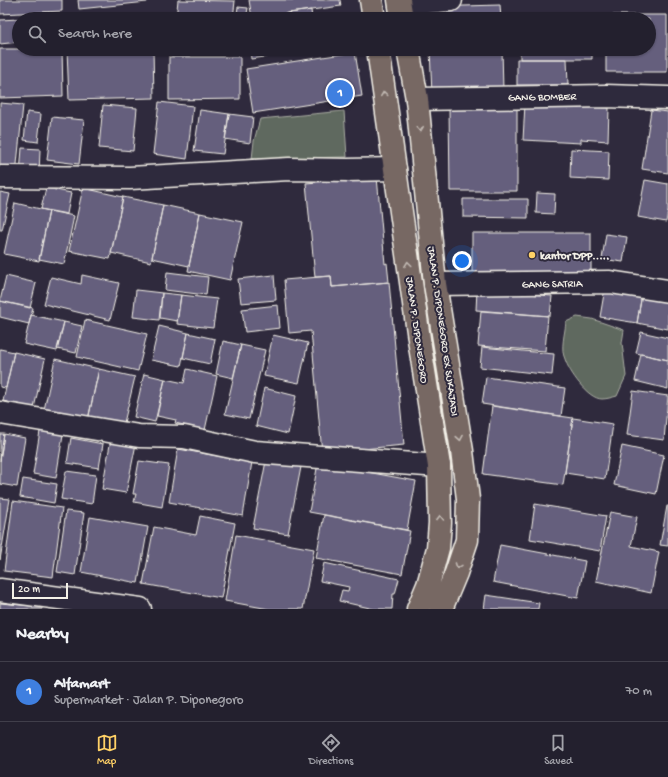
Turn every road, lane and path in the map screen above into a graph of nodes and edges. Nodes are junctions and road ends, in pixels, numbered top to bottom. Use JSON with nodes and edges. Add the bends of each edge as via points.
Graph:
{"nodes":[{"id":1,"x":371,"y":0,"type":"edge"},
{"id":2,"x":451,"y":0,"type":"edge"},
{"id":3,"x":400,"y":8,"type":"edge"},
{"id":4,"x":373,"y":12,"type":"edge"},
{"id":5,"x":379,"y":56,"type":"edge"},
{"id":6,"x":409,"y":56,"type":"edge"},
{"id":7,"x":668,"y":98,"type":"edge"},
{"id":8,"x":417,"y":99,"type":"junction"},
{"id":9,"x":395,"y":169,"type":"junction"},
{"id":10,"x":0,"y":177,"type":"edge"},
{"id":11,"x":435,"y":284,"type":"junction"},
{"id":12,"x":668,"y":291,"type":"edge"},
{"id":13,"x":444,"y":344,"type":"junction"},
{"id":14,"x":420,"y":346,"type":"junction"},
{"id":15,"x":0,"y":412,"type":"edge"},
{"id":16,"x":439,"y":466,"type":"junction"},
{"id":17,"x":0,"y":590,"type":"edge"},
{"id":18,"x":140,"y":609,"type":"edge"},
{"id":19,"x":418,"y":609,"type":"edge"},
{"id":20,"x":441,"y":609,"type":"edge"}],
"edges":[{"from":1,"to":4,"type":"main road"},
{"from":2,"to":3,"type":"street"},
{"from":9,"to":5,"type":"main road","name":"JALAN P. DIPONEGORO","one_way":true},
{"from":6,"to":8,"type":"main road","name":"JALAN P. DIPONEGORO EX SUKAJADI"},
{"from":7,"to":8,"type":"street","name":"GANG BOMBER","via":[[606,96]]},
{"from":8,"to":11,"type":"main road","name":"JALAN P. DIPONEGORO EX SUKAJADI","one_way":true},
{"from":9,"to":10,"type":"street","via":[[289,169],[130,178]]},
{"from":14,"to":9,"type":"main road","name":"JALAN P. DIPONEGORO","one_way":true},
{"from":11,"to":12,"type":"street","name":"GANG SATRIA","via":[[610,282]]},
{"from":11,"to":13,"type":"main road","name":"JALAN P. DIPONEGORO EX SUKAJADI"},
{"from":13,"to":14,"type":"main road"},
{"from":13,"to":20,"type":"main road","name":"JALAN P. DIPONEGORO EX SUKAJADI","one_way":true,"via":[[462,451],[468,499],[468,526],[463,553]]},
{"from":14,"to":16,"type":"main road","name":"JALAN P. DIPONEGORO"},
{"from":15,"to":16,"type":"street","via":[[139,436],[184,437],[255,452]]},
{"from":19,"to":16,"type":"main road","name":"JALAN P. DIPONEGORO","one_way":true,"via":[[428,585],[438,548]]},
{"from":17,"to":18,"type":"street"}]}
